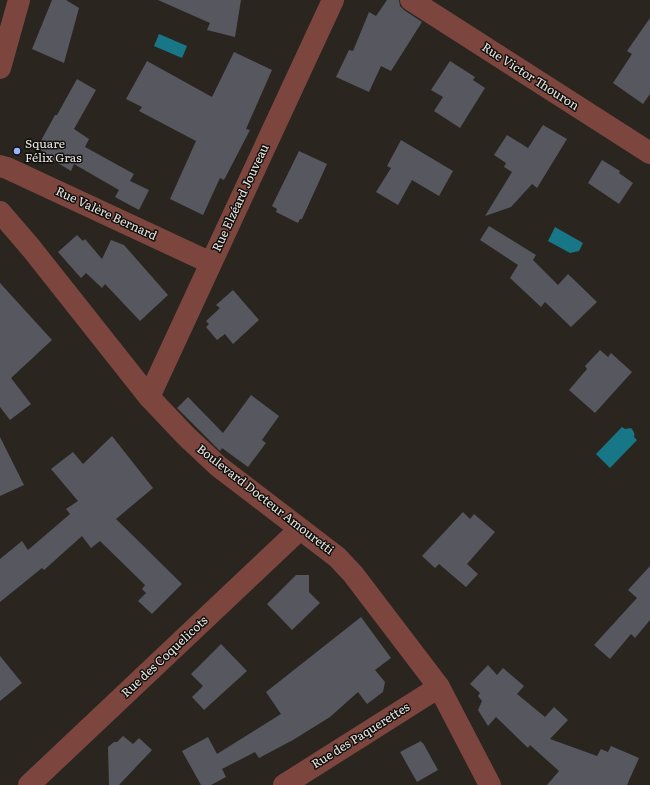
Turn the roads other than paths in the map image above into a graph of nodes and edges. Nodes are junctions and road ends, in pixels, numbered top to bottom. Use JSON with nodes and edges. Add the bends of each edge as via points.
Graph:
{"nodes":[{"id":1,"x":19,"y":0,"type":"edge"},
{"id":2,"x":333,"y":0,"type":"edge"},
{"id":3,"x":411,"y":0,"type":"edge"},
{"id":4,"x":0,"y":68,"type":"edge"},
{"id":5,"x":650,"y":153,"type":"edge"},
{"id":6,"x":0,"y":166,"type":"edge"},
{"id":7,"x":0,"y":212,"type":"edge"},
{"id":8,"x":211,"y":263,"type":"junction"},
{"id":9,"x":149,"y":397,"type":"junction"},
{"id":10,"x":300,"y":529,"type":"junction"},
{"id":11,"x":439,"y":687,"type":"junction"},
{"id":12,"x":29,"y":785,"type":"edge"},
{"id":13,"x":284,"y":785,"type":"edge"},
{"id":14,"x":490,"y":785,"type":"edge"}],
"edges":[{"from":1,"to":4,"type":"street"},
{"from":2,"to":8,"type":"street","name":"Rue Elzéard Jouveau"},
{"from":3,"to":5,"type":"street","name":"Rue Victor Thouron"},
{"from":6,"to":8,"type":"street","name":"Rue Valère Bernard"},
{"from":7,"to":9,"type":"street","name":"Boulevard Docteur Amouretti"},
{"from":8,"to":9,"type":"street","name":"Rue Elzéard Jouveau"},
{"from":9,"to":10,"type":"street","name":"Boulevard Docteur Amouretti","via":[[218,466]]},
{"from":10,"to":11,"type":"street","name":"Boulevard Docteur Amouretti","via":[[337,557],[353,574]]},
{"from":10,"to":12,"type":"street","name":"Rue des Coquelicots"},
{"from":11,"to":13,"type":"street","name":"Rue des Paquerettes"},
{"from":11,"to":14,"type":"street","name":"Boulevard Docteur Amouretti"}]}
